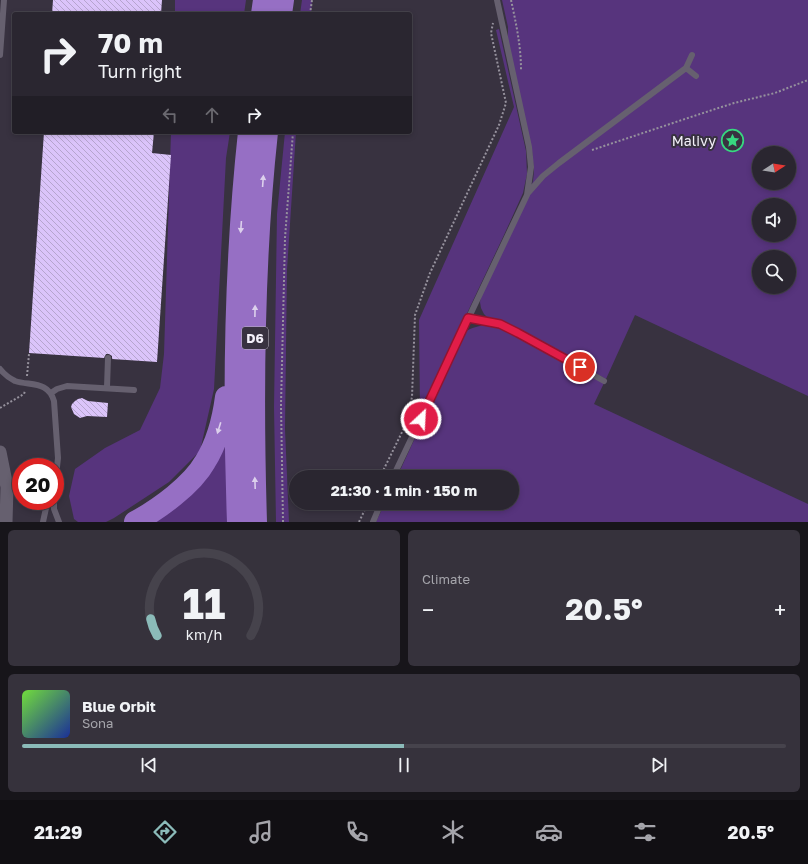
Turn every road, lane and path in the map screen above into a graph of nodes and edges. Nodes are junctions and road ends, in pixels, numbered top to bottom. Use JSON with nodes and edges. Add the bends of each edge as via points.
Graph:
{"nodes":[{"id":1,"x":4,"y":0,"type":"edge"},
{"id":2,"x":264,"y":0,"type":"edge"},
{"id":3,"x":283,"y":0,"type":"edge"},
{"id":4,"x":312,"y":0,"type":"edge"},
{"id":5,"x":511,"y":0,"type":"edge"},
{"id":6,"x":497,"y":2,"type":"edge"},
{"id":7,"x":262,"y":12,"type":"edge"},
{"id":8,"x":281,"y":12,"type":"edge"},
{"id":9,"x":310,"y":12,"type":"edge"},
{"id":10,"x":0,"y":55,"type":"edge"},
{"id":11,"x":692,"y":55,"type":"dead end"},
{"id":12,"x":686,"y":68,"type":"junction"},
{"id":13,"x":522,"y":70,"type":"dead end"},
{"id":14,"x":696,"y":76,"type":"dead end"},
{"id":15,"x":808,"y":80,"type":"edge"},
{"id":16,"x":249,"y":134,"type":"edge"},
{"id":17,"x":267,"y":134,"type":"edge"},
{"id":18,"x":293,"y":134,"type":"edge"},
{"id":19,"x":590,"y":150,"type":"dead end"},
{"id":20,"x":527,"y":194,"type":"junction"},
{"id":21,"x":468,"y":318,"type":"junction"},
{"id":22,"x":236,"y":335,"type":"junction"},
{"id":23,"x":29,"y":354,"type":"dead end"},
{"id":24,"x":108,"y":358,"type":"dead end"},
{"id":25,"x":0,"y":369,"type":"edge"},
{"id":26,"x":27,"y":378,"type":"dead end"},
{"id":27,"x":604,"y":380,"type":"dead end"},
{"id":28,"x":107,"y":387,"type":"junction"},
{"id":29,"x":25,"y":388,"type":"dead end"},
{"id":30,"x":134,"y":390,"type":"dead end"},
{"id":31,"x":51,"y":393,"type":"junction"},
{"id":32,"x":0,"y":408,"type":"edge"},
{"id":33,"x":0,"y":452,"type":"edge"},
{"id":34,"x":58,"y":458,"type":"edge"},
{"id":35,"x":383,"y":470,"type":"edge"},
{"id":36,"x":396,"y":470,"type":"edge"},
{"id":37,"x":46,"y":510,"type":"edge"},
{"id":38,"x":54,"y":510,"type":"edge"},
{"id":39,"x":365,"y":510,"type":"edge"},
{"id":40,"x":378,"y":510,"type":"edge"},
{"id":41,"x":6,"y":522,"type":"edge"},
{"id":42,"x":43,"y":522,"type":"edge"},
{"id":43,"x":59,"y":522,"type":"edge"},
{"id":44,"x":135,"y":522,"type":"edge"},
{"id":45,"x":238,"y":522,"type":"edge"},
{"id":46,"x":256,"y":522,"type":"edge"},
{"id":47,"x":283,"y":522,"type":"edge"},
{"id":48,"x":359,"y":522,"type":"edge"},
{"id":49,"x":373,"y":522,"type":"edge"}],
"edges":[{"from":1,"to":10,"type":"lane"},
{"from":2,"to":7,"type":"highway"},
{"from":3,"to":8,"type":"highway"},
{"from":4,"to":9,"type":"path"},
{"from":5,"to":13,"type":"path","via":[[522,57]]},
{"from":6,"to":20,"type":"lane","via":[[528,147],[530,166]]},
{"from":6,"to":35,"type":"path","via":[[491,33],[506,104],[499,125],[430,273],[415,315],[412,397],[406,424]]},
{"from":11,"to":12,"type":"lane"},
{"from":12,"to":14,"type":"lane"},
{"from":12,"to":20,"type":"lane","via":[[554,167]]},
{"from":15,"to":19,"type":"path","via":[[775,93],[734,103]]},
{"from":16,"to":22,"type":"highway","number":"D6","one_way":true},
{"from":46,"to":17,"type":"highway","number":"D6","one_way":true,"via":[[255,308]]},
{"from":18,"to":47,"type":"path","via":[[284,238],[281,405]]},
{"from":20,"to":21,"type":"lane"},
{"from":21,"to":27,"type":"lane","via":[[500,324]]},
{"from":21,"to":36,"type":"lane"},
{"from":22,"to":44,"type":"highway","one_way":true,"via":[[224,415],[215,444],[205,463],[188,483],[168,500]]},
{"from":22,"to":45,"type":"highway","number":"D6"},
{"from":23,"to":26,"type":"path"},
{"from":24,"to":28,"type":"lane"},
{"from":25,"to":31,"type":"lane","via":[[14,380],[39,385]]},
{"from":28,"to":30,"type":"lane"},
{"from":28,"to":31,"type":"lane","via":[[67,386]]},
{"from":29,"to":32,"type":"path","via":[[24,394]]},
{"from":31,"to":34,"type":"lane","via":[[54,401]]},
{"from":33,"to":41,"type":"street","via":[[6,487]]},
{"from":37,"to":42,"type":"lane"},
{"from":38,"to":43,"type":"lane"},
{"from":39,"to":48,"type":"path"},
{"from":40,"to":49,"type":"lane"}]}
